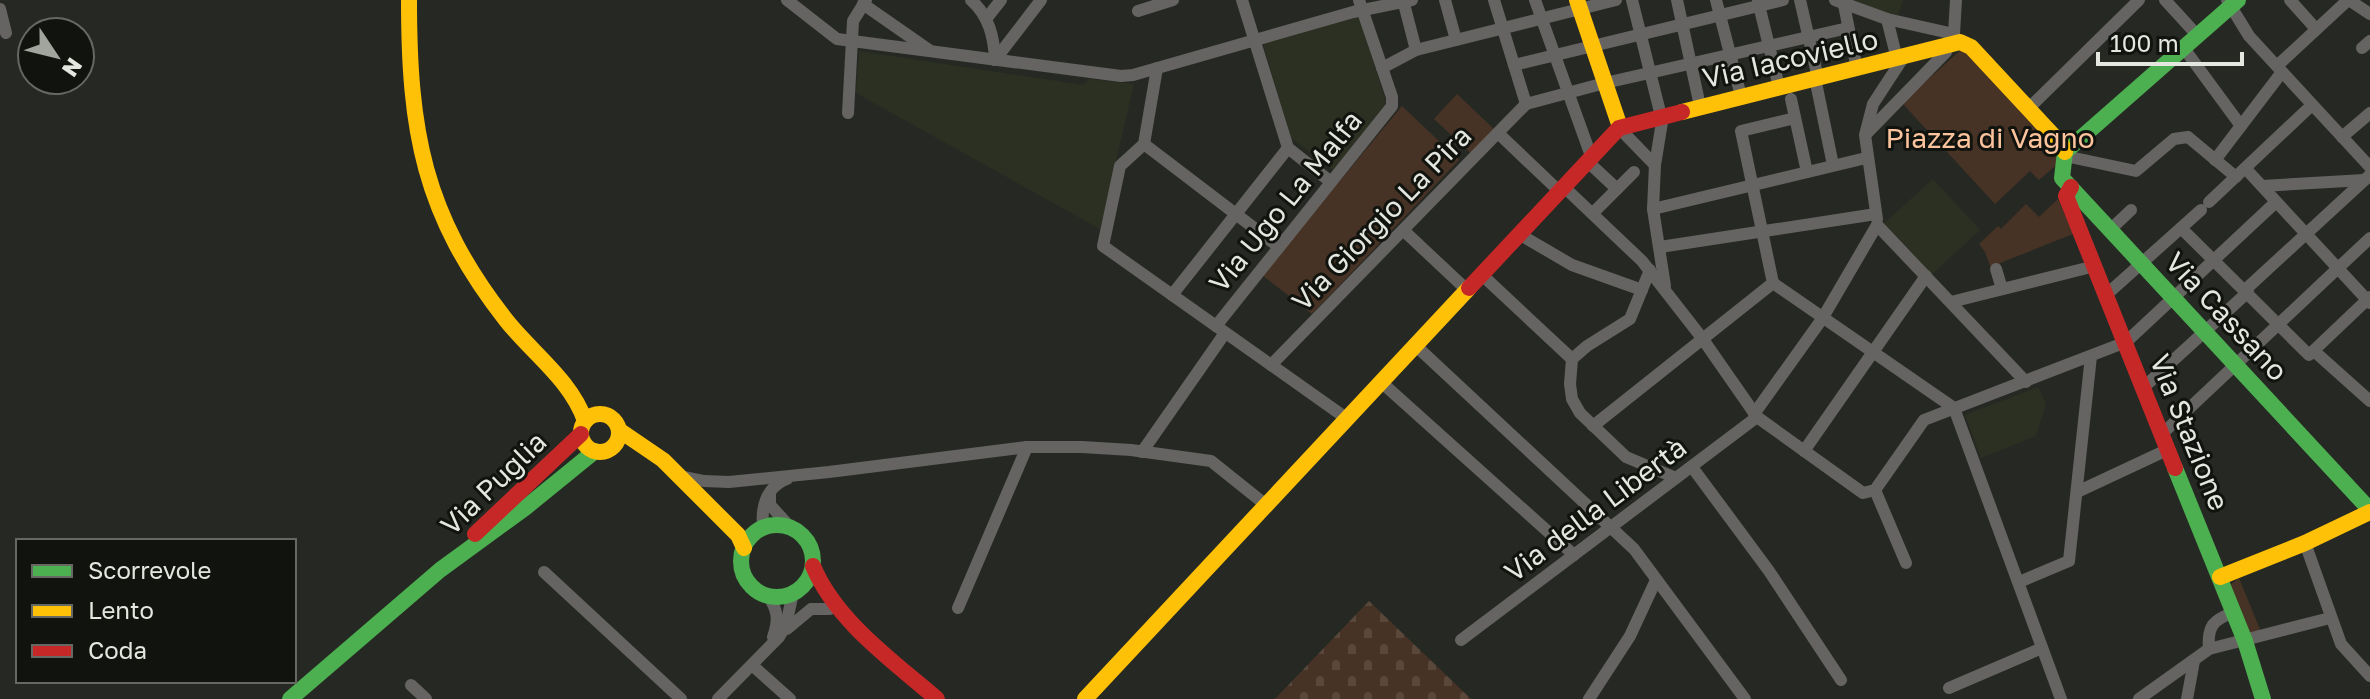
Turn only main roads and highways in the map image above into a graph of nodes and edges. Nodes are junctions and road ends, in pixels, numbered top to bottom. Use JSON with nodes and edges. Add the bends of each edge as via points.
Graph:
{"nodes":[{"id":1,"x":409,"y":0,"type":"edge"},
{"id":2,"x":2232,"y":2,"type":"edge"},
{"id":3,"x":1578,"y":5,"type":"edge"},
{"id":4,"x":1619,"y":128,"type":"junction"},
{"id":5,"x":2065,"y":154,"type":"junction"},
{"id":6,"x":2071,"y":187,"type":"junction"},
{"id":7,"x":543,"y":361,"type":"junction"},
{"id":8,"x":603,"y":414,"type":"junction"},
{"id":9,"x":583,"y":428,"type":"junction"},
{"id":10,"x":619,"y":430,"type":"junction"},
{"id":11,"x":602,"y":450,"type":"junction"},
{"id":12,"x":678,"y":475,"type":"junction"},
{"id":13,"x":708,"y":503,"type":"junction"},
{"id":14,"x":2370,"y":511,"type":"edge"},
{"id":15,"x":760,"y":530,"type":"junction"},
{"id":16,"x":744,"y":548,"type":"junction"},
{"id":17,"x":813,"y":566,"type":"junction"},
{"id":18,"x":440,"y":570,"type":"junction"},
{"id":19,"x":2220,"y":577,"type":"junction"},
{"id":20,"x":795,"y":592,"type":"junction"},
{"id":21,"x":868,"y":637,"type":"junction"},
{"id":22,"x":2258,"y":677,"type":"junction"},
{"id":23,"x":290,"y":699,"type":"edge"},
{"id":24,"x":937,"y":699,"type":"edge"},
{"id":25,"x":1085,"y":699,"type":"edge"},
{"id":26,"x":2250,"y":699,"type":"edge"},
{"id":27,"x":2263,"y":699,"type":"edge"}],
"edges":[{"from":1,"to":7,"type":"main road","via":[[413,111],[431,186],[487,294]]},
{"from":2,"to":5,"type":"main road"},
{"from":3,"to":4,"type":"main road"},
{"from":4,"to":5,"type":"main road","name":"Via Iacoviello","via":[[1741,96],[1785,93],[1816,78],[1952,39],[1971,47]]},
{"from":4,"to":25,"type":"main road"},
{"from":5,"to":6,"type":"main road","via":[[2061,175]]},
{"from":6,"to":14,"type":"main road","name":"Via Cassano"},
{"from":6,"to":19,"type":"main road","name":"Via Stazione","via":[[2066,196]]},
{"from":7,"to":8,"type":"main road"},
{"from":7,"to":9,"type":"main road","via":[[584,414]]},
{"from":8,"to":9,"type":"main road","via":[[593,415]]},
{"from":8,"to":10,"type":"main road"},
{"from":9,"to":11,"type":"main road","via":[[584,443]]},
{"from":9,"to":18,"type":"main road","name":"Via Puglia"},
{"from":10,"to":11,"type":"main road","via":[[617,442]]},
{"from":10,"to":12,"type":"main road"},
{"from":11,"to":12,"type":"main road","via":[[646,456]]},
{"from":11,"to":18,"type":"main road","name":"Via Puglia"},
{"from":12,"to":13,"type":"main road"},
{"from":13,"to":15,"type":"main road"},
{"from":13,"to":16,"type":"main road"},
{"from":14,"to":19,"type":"main road"},
{"from":15,"to":16,"type":"main road"},
{"from":15,"to":17,"type":"main road","via":[[791,528],[808,542]]},
{"from":16,"to":20,"type":"main road","via":[[744,574],[753,588],[768,596]]},
{"from":17,"to":20,"type":"main road"},
{"from":17,"to":21,"type":"main road","via":[[824,591]]},
{"from":18,"to":23,"type":"main road","name":"Via Puglia"},
{"from":19,"to":22,"type":"main road","name":"Via Stazione"},
{"from":20,"to":21,"type":"main road"},
{"from":21,"to":24,"type":"main road"},
{"from":22,"to":26,"type":"main road"},
{"from":22,"to":27,"type":"main road","name":"Via Stazione"}]}
